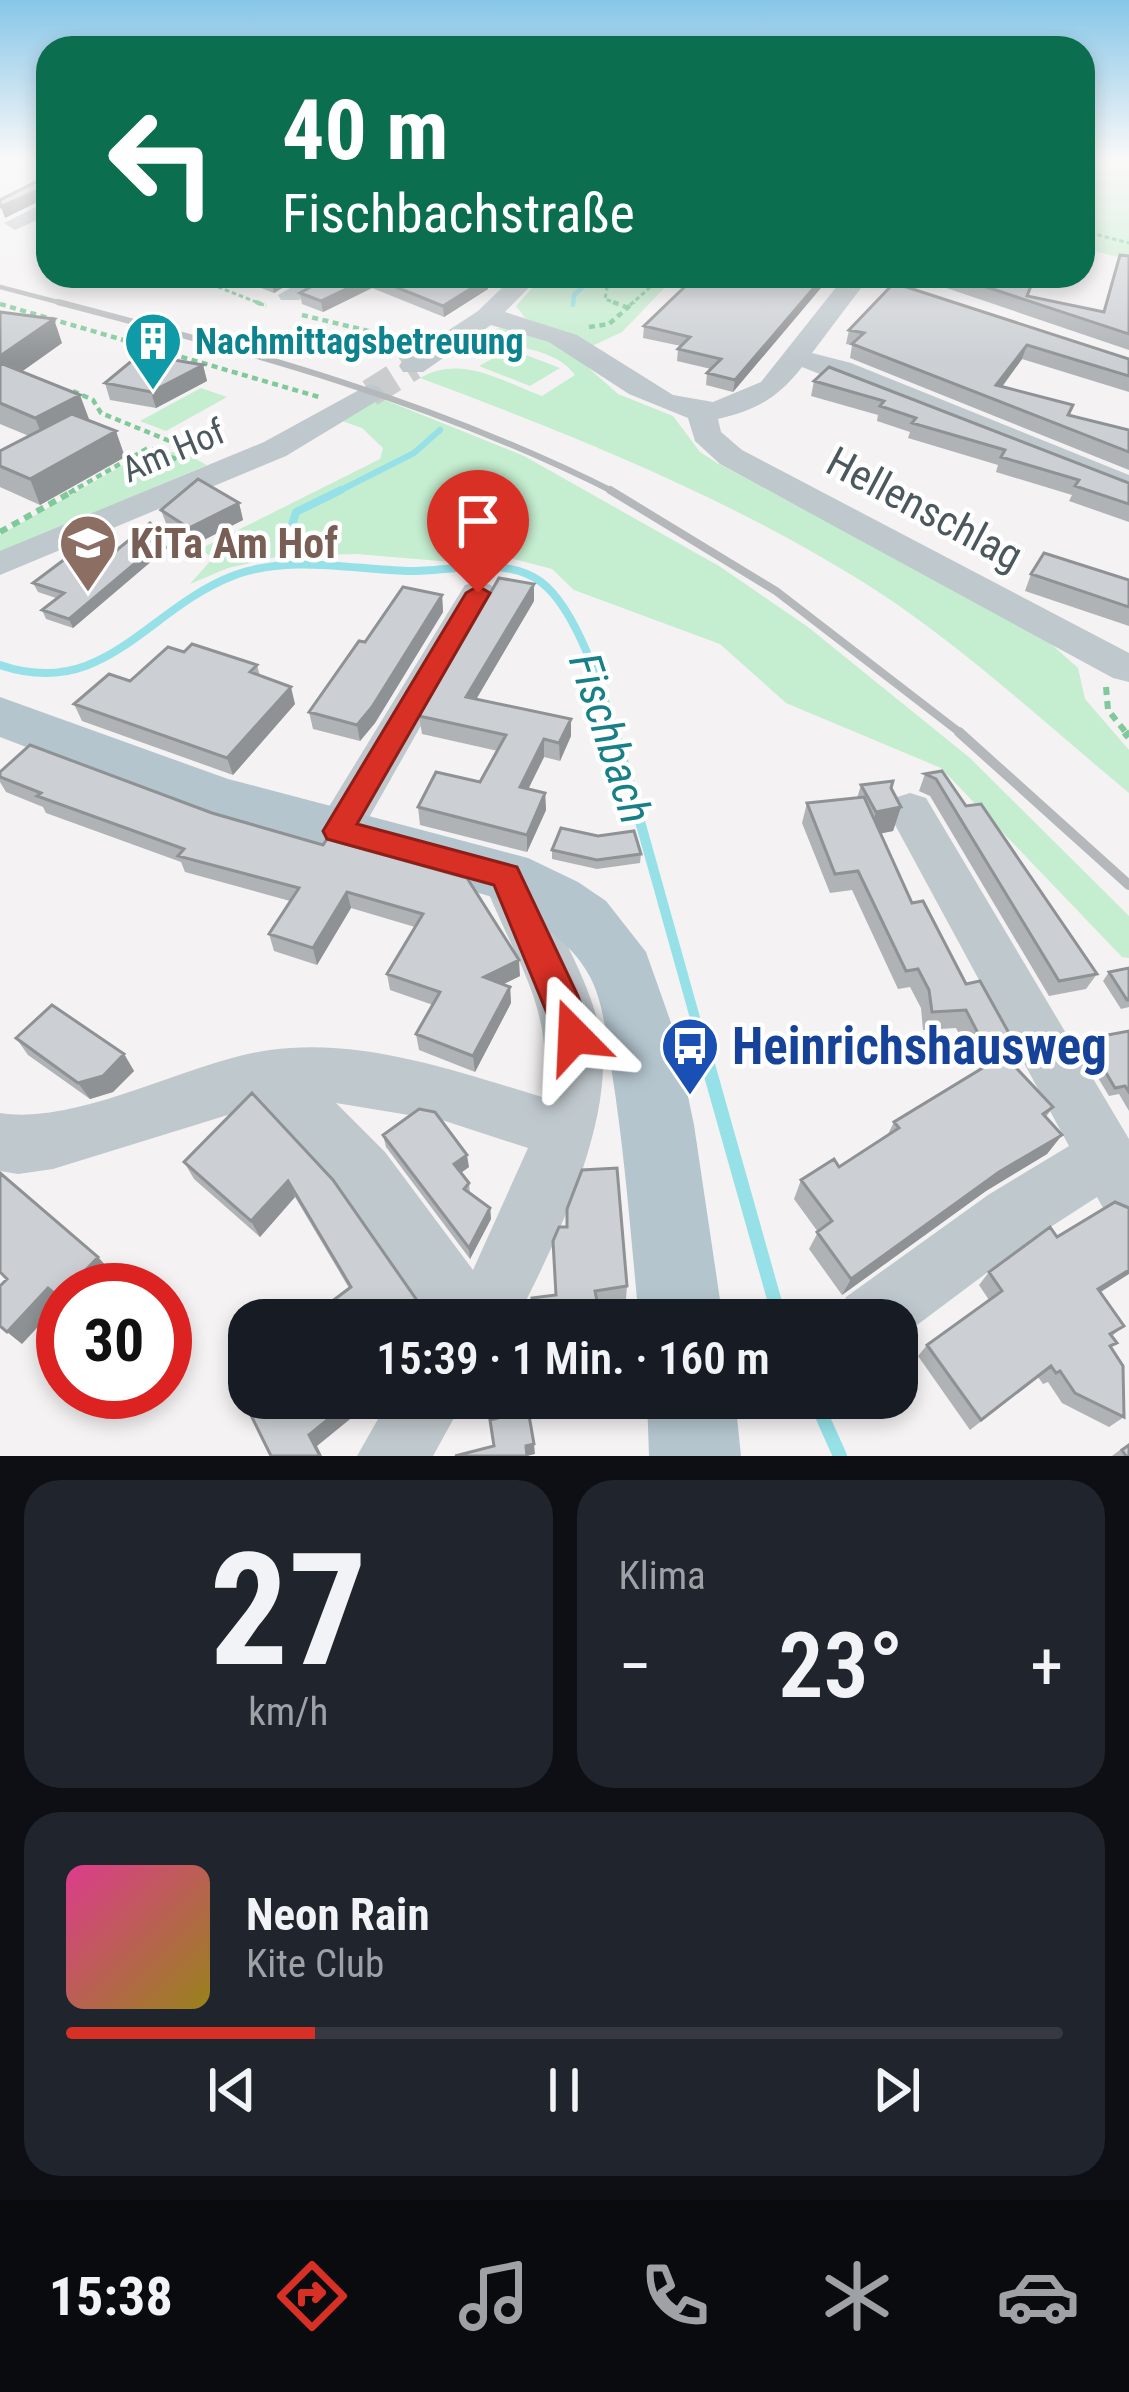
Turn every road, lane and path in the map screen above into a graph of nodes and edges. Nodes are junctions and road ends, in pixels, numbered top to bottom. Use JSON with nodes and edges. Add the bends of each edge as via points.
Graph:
{"nodes":[{"id":1,"x":1095,"y":234,"type":"edge"},
{"id":2,"x":1129,"y":243,"type":"edge"},
{"id":3,"x":305,"y":288,"type":"edge"},
{"id":4,"x":516,"y":288,"type":"edge"},
{"id":5,"x":607,"y":288,"type":"edge"},
{"id":6,"x":649,"y":288,"type":"edge"},
{"id":7,"x":849,"y":288,"type":"edge"},
{"id":8,"x":290,"y":295,"type":"dead end"},
{"id":9,"x":0,"y":304,"type":"edge"},
{"id":10,"x":628,"y":307,"type":"junction"},
{"id":11,"x":487,"y":316,"type":"junction"},
{"id":12,"x":587,"y":328,"type":"dead end"},
{"id":13,"x":796,"y":357,"type":"junction"},
{"id":14,"x":413,"y":366,"type":"tunnel mouth"},
{"id":15,"x":73,"y":391,"type":"edge"},
{"id":16,"x":359,"y":400,"type":"joint"},
{"id":17,"x":702,"y":410,"type":"junction"},
{"id":18,"x":132,"y":426,"type":"junction"},
{"id":19,"x":115,"y":435,"type":"edge"},
{"id":20,"x":148,"y":448,"type":"junction"},
{"id":21,"x":214,"y":475,"type":"junction"},
{"id":22,"x":1129,"y":486,"type":"edge"},
{"id":23,"x":0,"y":532,"type":"edge"},
{"id":24,"x":0,"y":563,"type":"edge"},
{"id":25,"x":478,"y":593,"type":"dead end"},
{"id":26,"x":1127,"y":669,"type":"edge"},
{"id":27,"x":0,"y":716,"type":"edge"},
{"id":28,"x":1129,"y":737,"type":"edge"},
{"id":29,"x":910,"y":810,"type":"dead end"},
{"id":30,"x":338,"y":831,"type":"junction"},
{"id":31,"x":506,"y":876,"type":"junction"},
{"id":32,"x":270,"y":1076,"type":"junction"},
{"id":33,"x":562,"y":1131,"type":"junction"},
{"id":34,"x":0,"y":1142,"type":"edge"},
{"id":35,"x":1116,"y":1176,"type":"edge"},
{"id":36,"x":460,"y":1299,"type":"edge"},
{"id":37,"x":472,"y":1299,"type":"edge"},
{"id":38,"x":678,"y":1299,"type":"edge"},
{"id":39,"x":898,"y":1299,"type":"edge"},
{"id":40,"x":417,"y":1419,"type":"edge"},
{"id":41,"x":692,"y":1419,"type":"edge"},
{"id":42,"x":392,"y":1456,"type":"edge"},
{"id":43,"x":695,"y":1456,"type":"edge"}],
"edges":[{"from":1,"to":2,"type":"path"},
{"from":3,"to":8,"type":"street"},
{"from":4,"to":11,"type":"street"},
{"from":5,"to":10,"type":"path","via":[[605,299]]},
{"from":6,"to":10,"type":"path"},
{"from":7,"to":13,"type":"street"},
{"from":9,"to":16,"type":"path"},
{"from":10,"to":12,"type":"path","via":[[609,324]]},
{"from":11,"to":14,"type":"street"},
{"from":11,"to":17,"type":"street","via":[[562,338],[633,389]]},
{"from":13,"to":17,"type":"street","via":[[755,399]]},
{"from":13,"to":22,"type":"street"},
{"from":15,"to":18,"type":"path"},
{"from":16,"to":21,"type":"street","name":"Am Hof"},
{"from":17,"to":26,"type":"street","name":"Hellenschlag","via":[[706,435],[730,457]]},
{"from":18,"to":19,"type":"path"},
{"from":18,"to":20,"type":"path","via":[[174,442]]},
{"from":20,"to":21,"type":"path"},
{"from":20,"to":23,"type":"path"},
{"from":21,"to":24,"type":"street","name":"Am Hof"},
{"from":25,"to":30,"type":"street"},
{"from":26,"to":28,"type":"path","via":[[1111,674],[1105,694]]},
{"from":27,"to":30,"type":"main road","via":[[218,798]]},
{"from":29,"to":35,"type":"street"},
{"from":30,"to":31,"type":"main road"},
{"from":31,"to":33,"type":"street","via":[[574,1036],[575,1085]]},
{"from":31,"to":38,"type":"main road","via":[[583,920],[623,972],[657,1125]]},
{"from":32,"to":33,"type":"street","via":[[359,1077]]},
{"from":32,"to":34,"type":"street","via":[[53,1140]]},
{"from":32,"to":36,"type":"street","via":[[364,1173]]},
{"from":33,"to":37,"type":"street","via":[[522,1237]]},
{"from":35,"to":39,"type":"street","via":[[1010,1217]]},
{"from":40,"to":42,"type":"street"},
{"from":41,"to":43,"type":"main road"}]}
